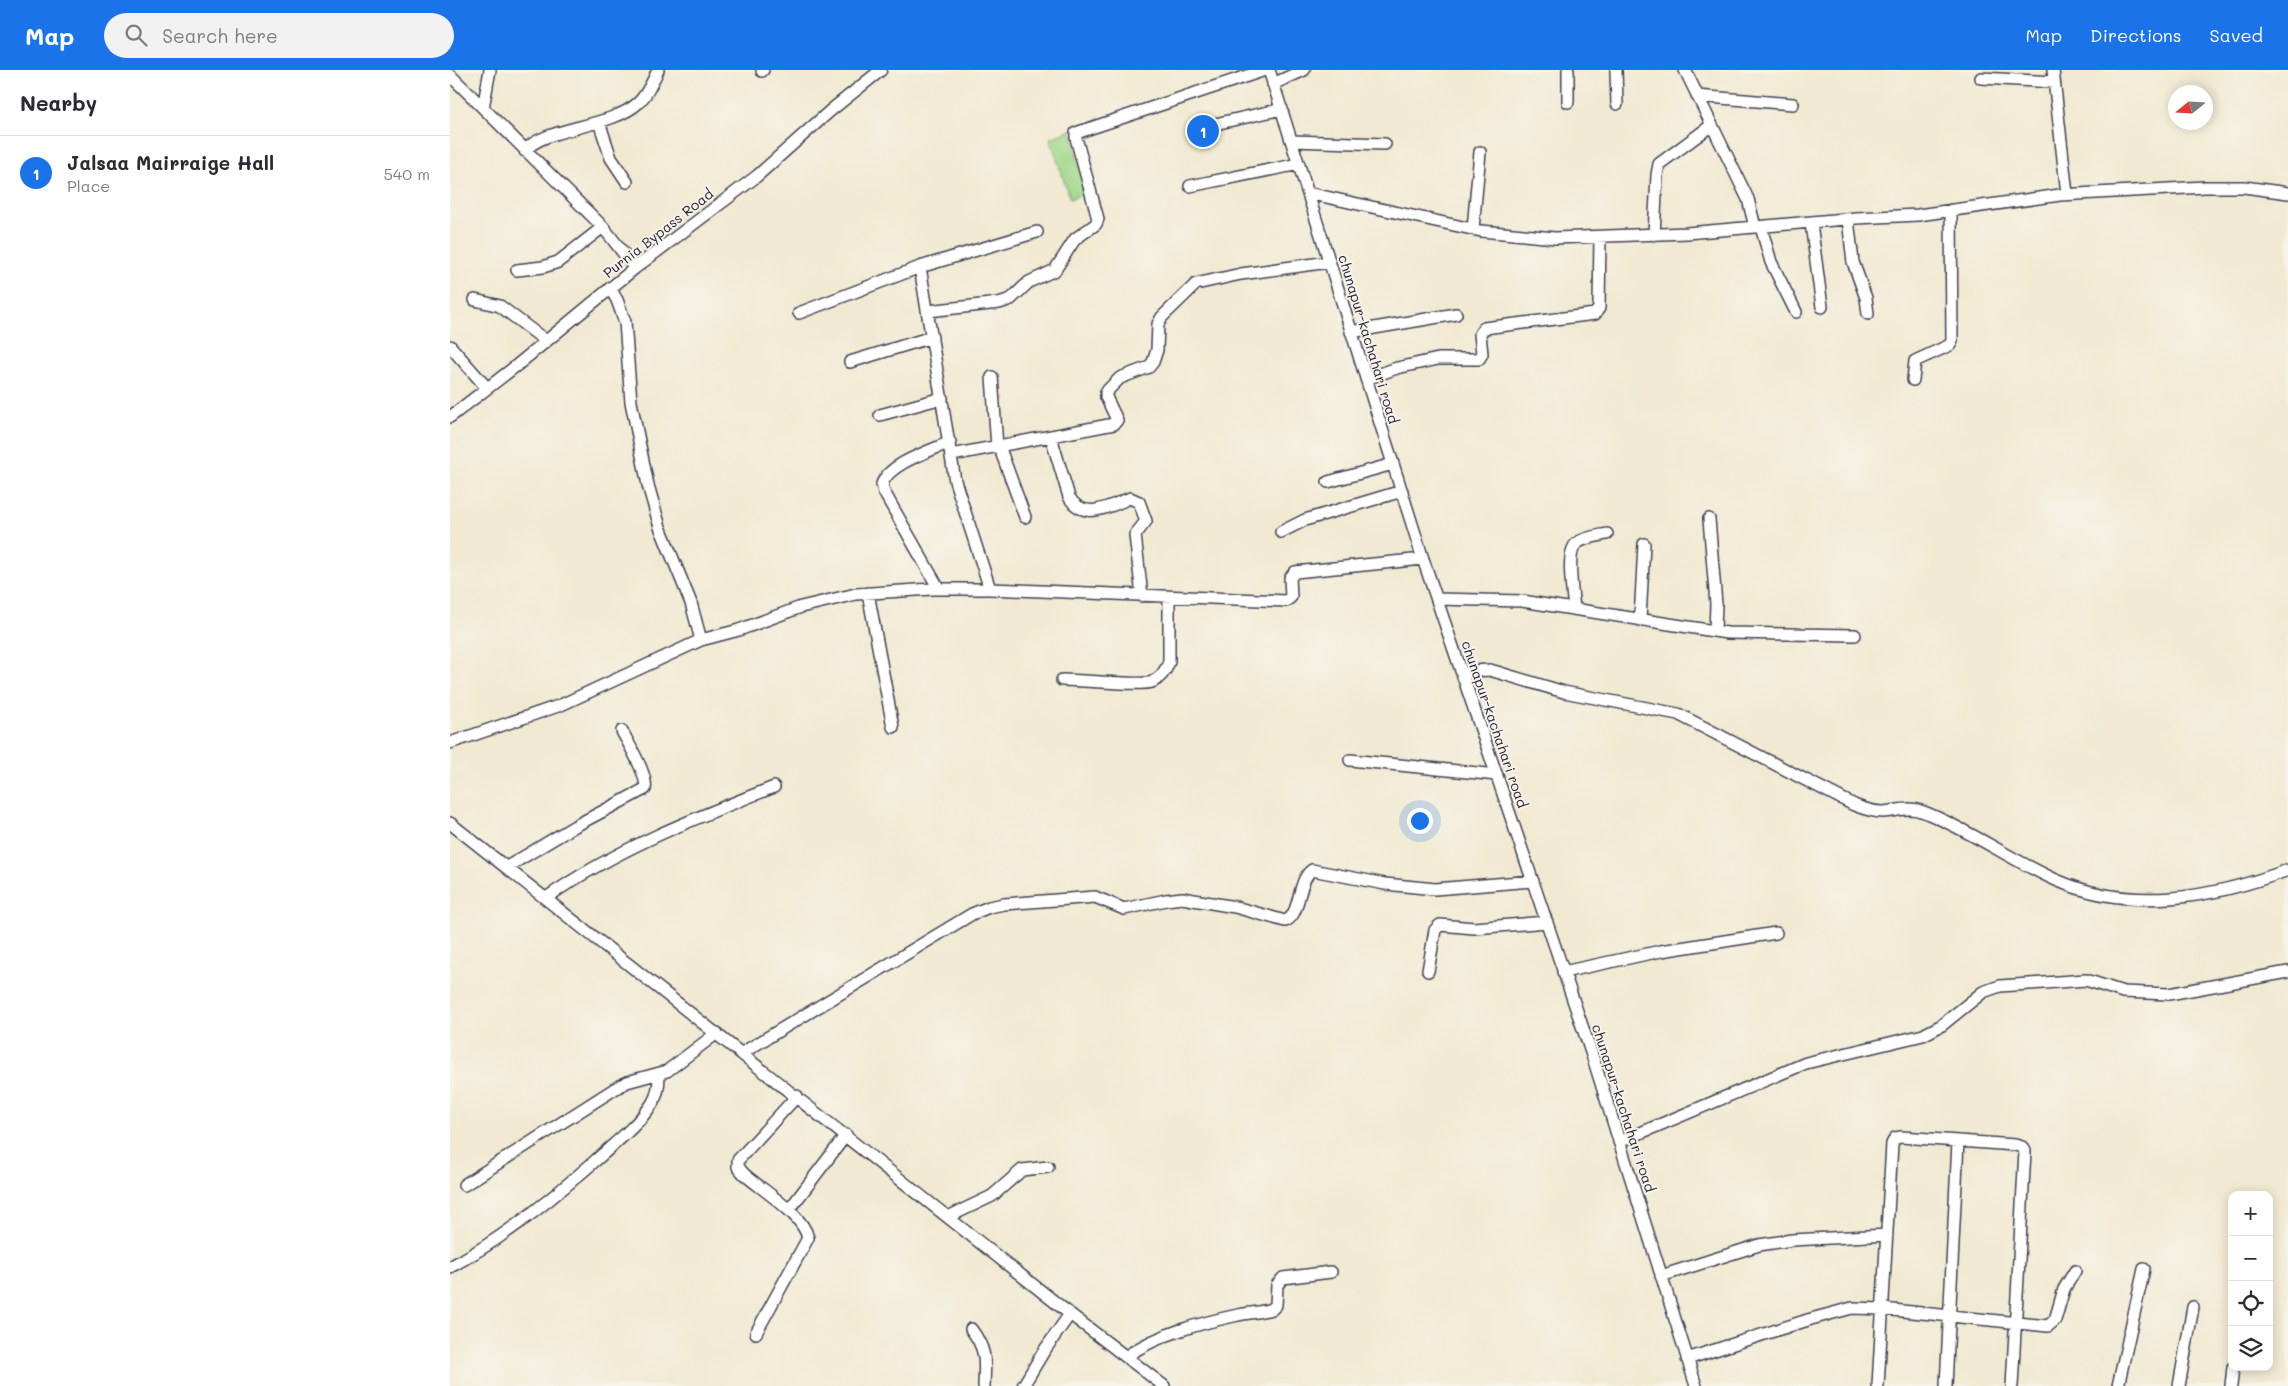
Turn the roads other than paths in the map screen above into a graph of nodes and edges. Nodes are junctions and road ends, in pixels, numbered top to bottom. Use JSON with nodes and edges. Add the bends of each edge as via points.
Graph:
{"nodes":[{"id":1,"x":490,"y":70,"type":"edge"},
{"id":2,"x":658,"y":70,"type":"edge"},
{"id":3,"x":881,"y":70,"type":"edge"},
{"id":4,"x":1267,"y":70,"type":"edge"},
{"id":5,"x":1304,"y":70,"type":"edge"},
{"id":6,"x":1568,"y":70,"type":"edge"},
{"id":7,"x":1616,"y":70,"type":"edge"},
{"id":8,"x":1685,"y":70,"type":"edge"},
{"id":9,"x":450,"y":75,"type":"edge"},
{"id":10,"x":2054,"y":76,"type":"edge"},
{"id":11,"x":1981,"y":78,"type":"dead end"},
{"id":12,"x":1273,"y":84,"type":"junction"},
{"id":13,"x":1697,"y":96,"type":"junction"},
{"id":14,"x":1568,"y":102,"type":"dead end"},
{"id":15,"x":1617,"y":104,"type":"dead end"},
{"id":16,"x":1793,"y":104,"type":"dead end"},
{"id":17,"x":483,"y":108,"type":"junction"},
{"id":18,"x":1282,"y":109,"type":"junction"},
{"id":19,"x":599,"y":122,"type":"junction"},
{"id":20,"x":1712,"y":126,"type":"junction"},
{"id":21,"x":1197,"y":128,"type":"dead end"},
{"id":22,"x":1292,"y":140,"type":"junction"},
{"id":23,"x":1385,"y":144,"type":"dead end"},
{"id":24,"x":525,"y":151,"type":"junction"},
{"id":25,"x":1480,"y":152,"type":"dead end"},
{"id":26,"x":1299,"y":164,"type":"junction"},
{"id":27,"x":627,"y":182,"type":"dead end"},
{"id":28,"x":1190,"y":186,"type":"dead end"},
{"id":29,"x":2288,"y":192,"type":"edge"},
{"id":30,"x":1308,"y":193,"type":"junction"},
{"id":31,"x":2067,"y":194,"type":"junction"},
{"id":32,"x":1951,"y":210,"type":"junction"},
{"id":33,"x":1848,"y":219,"type":"junction"},
{"id":34,"x":1811,"y":223,"type":"junction"},
{"id":35,"x":602,"y":227,"type":"junction"},
{"id":36,"x":1758,"y":227,"type":"junction"},
{"id":37,"x":1473,"y":229,"type":"junction"},
{"id":38,"x":1037,"y":232,"type":"dead end"},
{"id":39,"x":1654,"y":235,"type":"junction"},
{"id":40,"x":1600,"y":237,"type":"junction"},
{"id":41,"x":1329,"y":262,"type":"junction"},
{"id":42,"x":920,"y":267,"type":"junction"},
{"id":43,"x":635,"y":268,"type":"junction"},
{"id":44,"x":517,"y":270,"type":"dead end"},
{"id":45,"x":610,"y":288,"type":"junction"},
{"id":46,"x":475,"y":300,"type":"dead end"},
{"id":47,"x":1822,"y":307,"type":"dead end"},
{"id":48,"x":928,"y":311,"type":"junction"},
{"id":49,"x":1796,"y":312,"type":"dead end"},
{"id":50,"x":799,"y":313,"type":"dead end"},
{"id":51,"x":1456,"y":314,"type":"dead end"},
{"id":52,"x":1868,"y":314,"type":"dead end"},
{"id":53,"x":1351,"y":332,"type":"junction"},
{"id":54,"x":932,"y":337,"type":"junction"},
{"id":55,"x":546,"y":341,"type":"junction"},
{"id":56,"x":450,"y":346,"type":"edge"},
{"id":57,"x":850,"y":362,"type":"dead end"},
{"id":58,"x":992,"y":377,"type":"dead end"},
{"id":59,"x":1366,"y":378,"type":"junction"},
{"id":60,"x":1912,"y":380,"type":"dead end"},
{"id":61,"x":487,"y":388,"type":"junction"},
{"id":62,"x":942,"y":398,"type":"junction"},
{"id":63,"x":880,"y":415,"type":"dead end"},
{"id":64,"x":450,"y":417,"type":"edge"},
{"id":65,"x":1051,"y":436,"type":"junction"},
{"id":66,"x":950,"y":442,"type":"junction"},
{"id":67,"x":998,"y":447,"type":"junction"},
{"id":68,"x":952,"y":455,"type":"junction"},
{"id":69,"x":1393,"y":464,"type":"junction"},
{"id":70,"x":1328,"y":482,"type":"dead end"},
{"id":71,"x":1402,"y":491,"type":"junction"},
{"id":72,"x":1024,"y":517,"type":"dead end"},
{"id":73,"x":1709,"y":519,"type":"dead end"},
{"id":74,"x":1281,"y":532,"type":"dead end"},
{"id":75,"x":1607,"y":534,"type":"dead end"},
{"id":76,"x":1644,"y":544,"type":"dead end"},
{"id":77,"x":1423,"y":559,"type":"junction"},
{"id":78,"x":939,"y":589,"type":"junction"},
{"id":79,"x":990,"y":589,"type":"junction"},
{"id":80,"x":868,"y":592,"type":"junction"},
{"id":81,"x":1142,"y":596,"type":"junction"},
{"id":82,"x":1169,"y":597,"type":"junction"},
{"id":83,"x":1437,"y":599,"type":"junction"},
{"id":84,"x":1574,"y":609,"type":"junction"},
{"id":85,"x":1640,"y":620,"type":"junction"},
{"id":86,"x":1715,"y":631,"type":"junction"},
{"id":87,"x":1855,"y":634,"type":"dead end"},
{"id":88,"x":701,"y":640,"type":"junction"},
{"id":89,"x":1463,"y":675,"type":"junction"},
{"id":90,"x":1062,"y":680,"type":"dead end"},
{"id":91,"x":893,"y":727,"type":"dead end"},
{"id":92,"x":622,"y":731,"type":"dead end"},
{"id":93,"x":450,"y":743,"type":"edge"},
{"id":94,"x":1350,"y":760,"type":"dead end"},
{"id":95,"x":1497,"y":775,"type":"junction"},
{"id":96,"x":774,"y":788,"type":"dead end"},
{"id":97,"x":450,"y":823,"type":"edge"},
{"id":98,"x":507,"y":867,"type":"junction"},
{"id":99,"x":2288,"y":870,"type":"edge"},
{"id":100,"x":1533,"y":881,"type":"junction"},
{"id":101,"x":546,"y":898,"type":"junction"},
{"id":102,"x":1547,"y":922,"type":"junction"},
{"id":103,"x":1776,"y":933,"type":"dead end"},
{"id":104,"x":1428,"y":971,"type":"dead end"},
{"id":105,"x":1563,"y":972,"type":"junction"},
{"id":106,"x":2288,"y":972,"type":"edge"},
{"id":107,"x":717,"y":1033,"type":"junction"},
{"id":108,"x":742,"y":1053,"type":"junction"},
{"id":109,"x":659,"y":1075,"type":"junction"},
{"id":110,"x":797,"y":1096,"type":"junction"},
{"id":111,"x":846,"y":1136,"type":"junction"},
{"id":112,"x":1619,"y":1142,"type":"junction"},
{"id":113,"x":1958,"y":1142,"type":"junction"},
{"id":114,"x":1048,"y":1167,"type":"dead end"},
{"id":115,"x":464,"y":1185,"type":"dead end"},
{"id":116,"x":789,"y":1210,"type":"junction"},
{"id":117,"x":948,"y":1217,"type":"junction"},
{"id":118,"x":1887,"y":1235,"type":"junction"},
{"id":119,"x":450,"y":1267,"type":"edge"},
{"id":120,"x":2144,"y":1269,"type":"dead end"},
{"id":121,"x":2075,"y":1271,"type":"dead end"},
{"id":122,"x":1331,"y":1272,"type":"dead end"},
{"id":123,"x":1661,"y":1276,"type":"junction"},
{"id":124,"x":2193,"y":1307,"type":"dead end"},
{"id":125,"x":1883,"y":1309,"type":"junction"},
{"id":126,"x":1070,"y":1314,"type":"junction"},
{"id":127,"x":1950,"y":1316,"type":"junction"},
{"id":128,"x":2015,"y":1322,"type":"junction"},
{"id":129,"x":972,"y":1329,"type":"dead end"},
{"id":130,"x":756,"y":1333,"type":"dead end"},
{"id":131,"x":1127,"y":1356,"type":"junction"},
{"id":132,"x":1687,"y":1358,"type":"junction"},
{"id":133,"x":2233,"y":1371,"type":"edge"},
{"id":134,"x":984,"y":1386,"type":"edge"},
{"id":135,"x":1024,"y":1386,"type":"edge"},
{"id":136,"x":1164,"y":1386,"type":"edge"},
{"id":137,"x":1696,"y":1386,"type":"edge"},
{"id":138,"x":1878,"y":1386,"type":"edge"},
{"id":139,"x":1946,"y":1386,"type":"edge"},
{"id":140,"x":2012,"y":1386,"type":"edge"},
{"id":141,"x":2118,"y":1386,"type":"edge"},
{"id":142,"x":2179,"y":1386,"type":"edge"},
{"id":143,"x":2231,"y":1386,"type":"edge"}],
"edges":[{"from":1,"to":17,"type":"street"},
{"from":2,"to":19,"type":"street","via":[[639,102],[629,110]]},
{"from":3,"to":43,"type":"street","name":"Purnia Bypass Road","via":[[757,176]]},
{"from":4,"to":12,"type":"street","name":"chunapur-kachahari road"},
{"from":4,"to":48,"type":"street","via":[[1076,133],[1098,219],[1096,224],[1075,239],[1055,270],[1029,282],[1011,299]]},
{"from":5,"to":12,"type":"street"},
{"from":6,"to":14,"type":"street"},
{"from":7,"to":15,"type":"street"},
{"from":8,"to":13,"type":"street"},
{"from":9,"to":17,"type":"street"},
{"from":10,"to":11,"type":"street"},
{"from":10,"to":31,"type":"street"},
{"from":12,"to":18,"type":"street","name":"chunapur-kachahari road"},
{"from":13,"to":16,"type":"street"},
{"from":13,"to":20,"type":"street"},
{"from":17,"to":24,"type":"street"},
{"from":18,"to":21,"type":"street"},
{"from":18,"to":22,"type":"street","name":"chunapur-kachahari road"},
{"from":19,"to":24,"type":"street","via":[[533,142]]},
{"from":19,"to":27,"type":"street","via":[[611,158]]},
{"from":20,"to":36,"type":"street","via":[[1748,199]]},
{"from":20,"to":39,"type":"street","via":[[1659,164]]},
{"from":22,"to":23,"type":"street"},
{"from":22,"to":26,"type":"street","name":"chunapur-kachahari road"},
{"from":24,"to":35,"type":"street"},
{"from":25,"to":37,"type":"street"},
{"from":26,"to":28,"type":"street"},
{"from":26,"to":30,"type":"street","name":"chunapur-kachahari road"},
{"from":29,"to":31,"type":"street","via":[[2205,187]]},
{"from":30,"to":37,"type":"street"},
{"from":30,"to":41,"type":"street","name":"chunapur-kachahari road"},
{"from":31,"to":32,"type":"street"},
{"from":32,"to":33,"type":"street"},
{"from":32,"to":60,"type":"street","via":[[1952,340],[1950,345],[1915,361]]},
{"from":33,"to":34,"type":"street"},
{"from":33,"to":52,"type":"street","via":[[1854,262]]},
{"from":34,"to":36,"type":"street"},
{"from":34,"to":47,"type":"street"},
{"from":35,"to":43,"type":"street"},
{"from":35,"to":44,"type":"street","via":[[558,262]]},
{"from":36,"to":39,"type":"street"},
{"from":36,"to":49,"type":"street"},
{"from":37,"to":40,"type":"street","via":[[1554,238]]},
{"from":38,"to":42,"type":"street"},
{"from":39,"to":40,"type":"street"},
{"from":40,"to":59,"type":"street","via":[[1599,308],[1595,314],[1484,328],[1480,334],[1482,354],[1477,360],[1438,359]]},
{"from":41,"to":53,"type":"street","name":"chunapur-kachahari road"},
{"from":41,"to":65,"type":"street","via":[[1241,274],[1196,284],[1158,324],[1153,362],[1120,378],[1106,392],[1116,422],[1110,426]]},
{"from":42,"to":48,"type":"street"},
{"from":42,"to":50,"type":"street"},
{"from":43,"to":45,"type":"street","name":"Purnia Bypass Road"},
{"from":45,"to":55,"type":"street","name":"Purnia Bypass Road"},
{"from":45,"to":88,"type":"street","via":[[625,322],[631,402],[648,485],[660,527],[691,603]]},
{"from":46,"to":55,"type":"street","via":[[500,306]]},
{"from":48,"to":54,"type":"street"},
{"from":51,"to":53,"type":"street"},
{"from":53,"to":59,"type":"street","name":"chunapur-kachahari road"},
{"from":54,"to":57,"type":"street"},
{"from":54,"to":62,"type":"street"},
{"from":55,"to":61,"type":"street","name":"Purnia Bypass Road"},
{"from":56,"to":61,"type":"street"},
{"from":58,"to":67,"type":"street"},
{"from":59,"to":69,"type":"street","name":"chunapur-kachahari road"},
{"from":61,"to":64,"type":"street","name":"Purnia Bypass Road"},
{"from":62,"to":63,"type":"street"},
{"from":62,"to":66,"type":"street"},
{"from":65,"to":67,"type":"street"},
{"from":65,"to":81,"type":"street","via":[[1069,497],[1075,504],[1096,512],[1130,498],[1138,502],[1146,521],[1135,535]]},
{"from":66,"to":68,"type":"street"},
{"from":66,"to":78,"type":"street","via":[[896,467],[882,484]]},
{"from":67,"to":68,"type":"street"},
{"from":67,"to":72,"type":"street"},
{"from":68,"to":79,"type":"street","via":[[957,489]]},
{"from":69,"to":70,"type":"street"},
{"from":69,"to":71,"type":"street","name":"chunapur-kachahari road"},
{"from":71,"to":74,"type":"street","via":[[1305,520]]},
{"from":71,"to":77,"type":"street","name":"chunapur-kachahari road"},
{"from":73,"to":86,"type":"street"},
{"from":75,"to":84,"type":"street","via":[[1582,540],[1572,550]]},
{"from":76,"to":85,"type":"street"},
{"from":77,"to":82,"type":"street","via":[[1294,572],[1290,578],[1291,597],[1286,601]]},
{"from":77,"to":83,"type":"street","name":"chunapur-kachahari road"},
{"from":78,"to":79,"type":"street"},
{"from":78,"to":80,"type":"street"},
{"from":79,"to":81,"type":"street"},
{"from":80,"to":88,"type":"street","via":[[833,598]]},
{"from":80,"to":91,"type":"street"},
{"from":81,"to":82,"type":"street"},
{"from":82,"to":90,"type":"street","via":[[1169,662],[1157,679],[1144,684]]},
{"from":83,"to":84,"type":"street","via":[[1509,600]]},
{"from":83,"to":89,"type":"street","name":"chunapur-kachahari road"},
{"from":84,"to":85,"type":"street"},
{"from":85,"to":86,"type":"street"},
{"from":86,"to":87,"type":"street"},
{"from":88,"to":93,"type":"street","via":[[561,705]]},
{"from":89,"to":95,"type":"street","name":"chunapur-kachahari road"},
{"from":89,"to":99,"type":"street","via":[[1490,670],[1564,692],[1678,714],[1854,805],[1875,811],[1907,808],[1925,812],[2055,880],[2096,893],[2149,899],[2194,897],[2257,882]]},
{"from":92,"to":98,"type":"street","via":[[646,783],[645,790],[575,826]]},
{"from":94,"to":95,"type":"street"},
{"from":95,"to":100,"type":"street","name":"chunapur-kachahari road"},
{"from":96,"to":101,"type":"street","via":[[642,842],[586,871]]},
{"from":97,"to":98,"type":"street"},
{"from":98,"to":101,"type":"street"},
{"from":100,"to":102,"type":"street","name":"chunapur-kachahari road"},
{"from":100,"to":108,"type":"street","via":[[1435,888],[1385,884],[1312,870],[1305,877],[1294,913],[1285,921],[1249,910],[1191,899],[1126,908],[1094,897],[988,907]]},
{"from":101,"to":107,"type":"street"},
{"from":102,"to":104,"type":"street","via":[[1474,928],[1440,924],[1434,930]]},
{"from":102,"to":105,"type":"street","name":"chunapur-kachahari road"},
{"from":103,"to":105,"type":"street","via":[[1661,951]]},
{"from":105,"to":112,"type":"street","name":"chunapur-kachahari road"},
{"from":106,"to":112,"type":"street","via":[[2169,994],[2123,992],[2077,979],[1990,989],[1942,1025],[1923,1035],[1806,1063]]},
{"from":107,"to":108,"type":"street"},
{"from":107,"to":109,"type":"street"},
{"from":108,"to":110,"type":"street"},
{"from":109,"to":115,"type":"street","via":[[637,1079],[616,1088]]},
{"from":109,"to":119,"type":"street","via":[[657,1095],[652,1104],[612,1146],[518,1225]]},
{"from":110,"to":111,"type":"street"},
{"from":110,"to":116,"type":"street","via":[[737,1164],[741,1171]]},
{"from":111,"to":116,"type":"street"},
{"from":111,"to":117,"type":"street"},
{"from":112,"to":123,"type":"street","name":"chunapur-kachahari road"},
{"from":113,"to":118,"type":"street","via":[[1901,1136],[1893,1141]]},
{"from":113,"to":127,"type":"street"},
{"from":113,"to":128,"type":"street","via":[[2019,1146],[2025,1151]]},
{"from":114,"to":117,"type":"street","via":[[1022,1170],[992,1196]]},
{"from":116,"to":130,"type":"street","via":[[808,1238]]},
{"from":117,"to":126,"type":"street"},
{"from":118,"to":123,"type":"street","via":[[1764,1244]]},
{"from":118,"to":125,"type":"street"},
{"from":120,"to":141,"type":"street"},
{"from":121,"to":128,"type":"street","via":[[2064,1289],[2053,1323],[2048,1326]]},
{"from":122,"to":131,"type":"street","via":[[1282,1278],[1277,1285],[1276,1305],[1272,1309],[1227,1317],[1173,1334],[1146,1344]]},
{"from":123,"to":132,"type":"street","name":"chunapur-kachahari road"},
{"from":124,"to":142,"type":"street"},
{"from":125,"to":127,"type":"street"},
{"from":125,"to":132,"type":"street","via":[[1844,1310]]},
{"from":125,"to":138,"type":"street"},
{"from":126,"to":131,"type":"street"},
{"from":126,"to":135,"type":"street"},
{"from":127,"to":128,"type":"street"},
{"from":127,"to":139,"type":"street"},
{"from":128,"to":140,"type":"street"},
{"from":129,"to":134,"type":"street","via":[[985,1355]]},
{"from":131,"to":136,"type":"street"},
{"from":132,"to":137,"type":"street","name":"chunapur-kachahari road"},
{"from":133,"to":143,"type":"street"}]}
